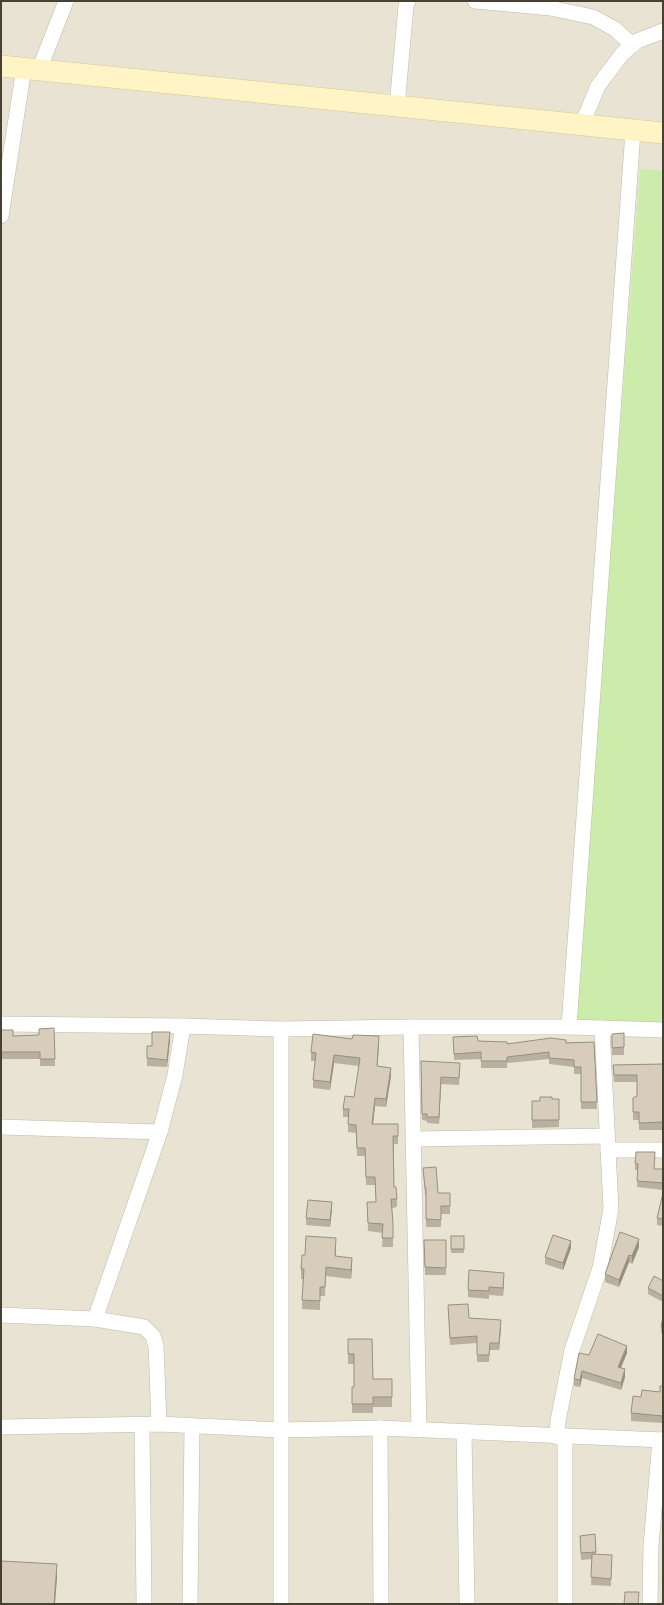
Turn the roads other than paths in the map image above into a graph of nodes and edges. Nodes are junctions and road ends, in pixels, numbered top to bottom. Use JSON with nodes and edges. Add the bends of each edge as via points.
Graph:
{"nodes":[{"id":1,"x":66,"y":1,"type":"edge"},
{"id":2,"x":408,"y":1,"type":"edge"},
{"id":3,"x":475,"y":1,"type":"edge"},
{"id":4,"x":663,"y":31,"type":"edge"},
{"id":5,"x":632,"y":45,"type":"junction"},
{"id":6,"x":1,"y":66,"type":"edge"},
{"id":7,"x":31,"y":69,"type":"junction"},
{"id":8,"x":397,"y":106,"type":"junction"},
{"id":9,"x":582,"y":124,"type":"junction"},
{"id":10,"x":633,"y":131,"type":"junction"},
{"id":11,"x":663,"y":133,"type":"edge"},
{"id":12,"x":1,"y":216,"type":"edge"},
{"id":13,"x":1,"y":1024,"type":"edge"},
{"id":14,"x":183,"y":1026,"type":"junction"},
{"id":15,"x":411,"y":1027,"type":"junction"},
{"id":16,"x":569,"y":1027,"type":"junction"},
{"id":17,"x":602,"y":1028,"type":"junction"},
{"id":18,"x":281,"y":1029,"type":"junction"},
{"id":19,"x":663,"y":1030,"type":"edge"},
{"id":20,"x":1,"y":1127,"type":"edge"},
{"id":21,"x":160,"y":1132,"type":"junction"},
{"id":22,"x":413,"y":1139,"type":"junction"},
{"id":23,"x":608,"y":1143,"type":"junction"},
{"id":24,"x":663,"y":1150,"type":"edge"},
{"id":25,"x":1,"y":1315,"type":"edge"},
{"id":26,"x":94,"y":1319,"type":"junction"},
{"id":27,"x":159,"y":1424,"type":"junction"},
{"id":28,"x":142,"y":1425,"type":"junction"},
{"id":29,"x":1,"y":1427,"type":"edge"},
{"id":30,"x":192,"y":1427,"type":"junction"},
{"id":31,"x":380,"y":1428,"type":"junction"},
{"id":32,"x":280,"y":1430,"type":"junction"},
{"id":33,"x":420,"y":1430,"type":"junction"},
{"id":34,"x":464,"y":1432,"type":"junction"},
{"id":35,"x":561,"y":1437,"type":"junction"},
{"id":36,"x":662,"y":1440,"type":"edge"},
{"id":37,"x":144,"y":1604,"type":"edge"},
{"id":38,"x":190,"y":1604,"type":"edge"},
{"id":39,"x":281,"y":1604,"type":"edge"},
{"id":40,"x":382,"y":1604,"type":"edge"},
{"id":41,"x":468,"y":1604,"type":"edge"},
{"id":42,"x":566,"y":1604,"type":"edge"},
{"id":43,"x":650,"y":1604,"type":"edge"}],
"edges":[{"from":1,"to":7,"type":"street"},
{"from":2,"to":8,"type":"street"},
{"from":3,"to":5,"type":"street","via":[[550,8],[593,18],[610,25]]},
{"from":4,"to":5,"type":"street"},
{"from":5,"to":9,"type":"street","via":[[598,86]]},
{"from":6,"to":7,"type":"main road"},
{"from":7,"to":8,"type":"main road"},
{"from":7,"to":12,"type":"street"},
{"from":8,"to":9,"type":"main road"},
{"from":9,"to":10,"type":"main road"},
{"from":10,"to":11,"type":"main road"},
{"from":10,"to":16,"type":"street"},
{"from":13,"to":14,"type":"street"},
{"from":14,"to":18,"type":"street"},
{"from":14,"to":21,"type":"street","via":[[175,1075]]},
{"from":15,"to":16,"type":"street"},
{"from":15,"to":18,"type":"street"},
{"from":15,"to":22,"type":"street"},
{"from":16,"to":17,"type":"street"},
{"from":17,"to":19,"type":"street"},
{"from":17,"to":23,"type":"street"},
{"from":18,"to":32,"type":"street"},
{"from":20,"to":21,"type":"street"},
{"from":21,"to":26,"type":"street"},
{"from":22,"to":23,"type":"street"},
{"from":22,"to":33,"type":"street"},
{"from":23,"to":24,"type":"street"},
{"from":23,"to":35,"type":"street","via":[[611,1209],[600,1268],[572,1350],[558,1421]]},
{"from":25,"to":26,"type":"street"},
{"from":26,"to":27,"type":"street","via":[[144,1327],[153,1336],[156,1346]]},
{"from":27,"to":28,"type":"street"},
{"from":27,"to":30,"type":"street"},
{"from":28,"to":29,"type":"street"},
{"from":28,"to":37,"type":"street"},
{"from":30,"to":32,"type":"street"},
{"from":30,"to":38,"type":"street"},
{"from":31,"to":32,"type":"street"},
{"from":31,"to":33,"type":"street"},
{"from":31,"to":40,"type":"street"},
{"from":32,"to":39,"type":"street"},
{"from":33,"to":34,"type":"street"},
{"from":34,"to":35,"type":"street"},
{"from":34,"to":41,"type":"street"},
{"from":35,"to":36,"type":"street"},
{"from":35,"to":42,"type":"street"},
{"from":36,"to":43,"type":"street","via":[[651,1546]]}]}
